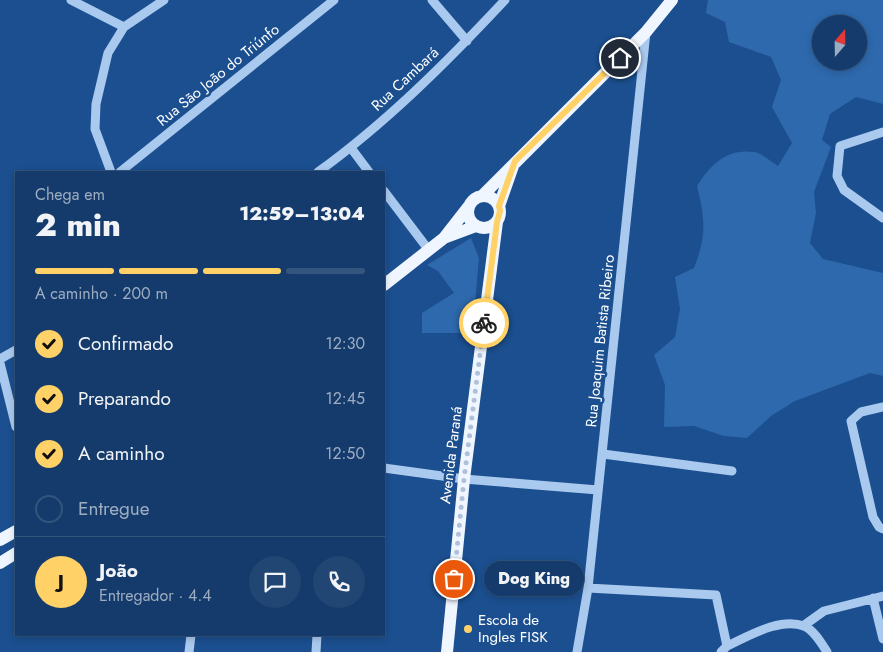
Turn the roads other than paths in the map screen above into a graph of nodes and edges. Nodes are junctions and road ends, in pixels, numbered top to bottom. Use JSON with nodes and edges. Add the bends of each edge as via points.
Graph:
{"nodes":[{"id":1,"x":71,"y":0,"type":"edge"},
{"id":2,"x":164,"y":0,"type":"edge"},
{"id":3,"x":334,"y":0,"type":"edge"},
{"id":4,"x":432,"y":0,"type":"edge"},
{"id":5,"x":505,"y":0,"type":"edge"},
{"id":6,"x":667,"y":2,"type":"edge"},
{"id":7,"x":124,"y":27,"type":"junction"},
{"id":8,"x":646,"y":32,"type":"junction"},
{"id":9,"x":467,"y":40,"type":"junction"},
{"id":10,"x":883,"y":132,"type":"edge"},
{"id":11,"x":351,"y":148,"type":"junction"},
{"id":12,"x":515,"y":161,"type":"junction"},
{"id":13,"x":111,"y":171,"type":"edge"},
{"id":14,"x":121,"y":171,"type":"edge"},
{"id":15,"x":319,"y":171,"type":"edge"},
{"id":16,"x":369,"y":171,"type":"edge"},
{"id":17,"x":385,"y":192,"type":"edge"},
{"id":18,"x":482,"y":196,"type":"junction"},
{"id":19,"x":468,"y":206,"type":"junction"},
{"id":20,"x":499,"y":206,"type":"junction"},
{"id":21,"x":883,"y":218,"type":"edge"},
{"id":22,"x":497,"y":222,"type":"junction"},
{"id":23,"x":479,"y":227,"type":"junction"},
{"id":24,"x":444,"y":238,"type":"junction"},
{"id":25,"x":428,"y":249,"type":"junction"},
{"id":26,"x":491,"y":263,"type":"junction"},
{"id":27,"x":385,"y":284,"type":"edge"},
{"id":28,"x":15,"y":351,"type":"edge"},
{"id":29,"x":0,"y":361,"type":"edge"},
{"id":30,"x":3,"y":394,"type":"edge"},
{"id":31,"x":883,"y":407,"type":"edge"},
{"id":32,"x":15,"y":424,"type":"edge"},
{"id":33,"x":603,"y":454,"type":"junction"},
{"id":34,"x":385,"y":468,"type":"edge"},
{"id":35,"x":732,"y":471,"type":"dead end"},
{"id":36,"x":464,"y":479,"type":"junction"},
{"id":37,"x":598,"y":490,"type":"junction"},
{"id":38,"x":883,"y":528,"type":"edge"},
{"id":39,"x":15,"y":532,"type":"edge"},
{"id":40,"x":0,"y":540,"type":"edge"},
{"id":41,"x":15,"y":555,"type":"edge"},
{"id":42,"x":0,"y":563,"type":"edge"},
{"id":43,"x":588,"y":588,"type":"junction"},
{"id":44,"x":883,"y":596,"type":"edge"},
{"id":45,"x":873,"y":598,"type":"junction"},
{"id":46,"x":807,"y":628,"type":"junction"},
{"id":47,"x":191,"y":636,"type":"edge"},
{"id":48,"x":317,"y":636,"type":"edge"},
{"id":49,"x":883,"y":639,"type":"edge"},
{"id":50,"x":724,"y":649,"type":"edge"},
{"id":51,"x":189,"y":652,"type":"edge"},
{"id":52,"x":316,"y":652,"type":"edge"},
{"id":53,"x":448,"y":652,"type":"edge"},
{"id":54,"x":577,"y":652,"type":"edge"},
{"id":55,"x":827,"y":652,"type":"edge"}],
"edges":[{"from":1,"to":7,"type":"street"},
{"from":2,"to":7,"type":"street"},
{"from":3,"to":14,"type":"street","name":"Rua São João do Triúnfo"},
{"from":4,"to":9,"type":"street"},
{"from":5,"to":9,"type":"street","name":"Rua Cambará"},
{"from":6,"to":8,"type":"main road"},
{"from":7,"to":13,"type":"street","via":[[108,53],[96,104],[95,130]]},
{"from":8,"to":12,"type":"main road"},
{"from":8,"to":33,"type":"street","name":"Rua Joaquim Batista Ribeiro"},
{"from":9,"to":11,"type":"street","name":"Rua Cambará"},
{"from":10,"to":21,"type":"street","via":[[840,146],[838,176],[844,190]]},
{"from":11,"to":15,"type":"street","name":"Rua Cambará"},
{"from":11,"to":16,"type":"street"},
{"from":12,"to":18,"type":"main road"},
{"from":12,"to":20,"type":"main road"},
{"from":17,"to":25,"type":"street"},
{"from":18,"to":19,"type":"main road"},
{"from":18,"to":20,"type":"main road","via":[[492,198]]},
{"from":19,"to":23,"type":"main road","via":[[468,217]]},
{"from":19,"to":24,"type":"main road"},
{"from":20,"to":22,"type":"main road"},
{"from":22,"to":23,"type":"main road","via":[[493,226]]},
{"from":22,"to":26,"type":"main road","name":"Avenida Paraná"},
{"from":23,"to":24,"type":"main road"},
{"from":23,"to":26,"type":"main road","name":"Avenida Paraná"},
{"from":24,"to":25,"type":"main road"},
{"from":25,"to":27,"type":"main road"},
{"from":26,"to":36,"type":"main road","name":"Avenida Paraná"},
{"from":28,"to":29,"type":"street"},
{"from":29,"to":30,"type":"street"},
{"from":30,"to":32,"type":"street"},
{"from":31,"to":38,"type":"street","via":[[861,412],[851,422],[873,517]]},
{"from":33,"to":35,"type":"street"},
{"from":33,"to":37,"type":"street","name":"Rua Joaquim Batista Ribeiro"},
{"from":34,"to":36,"type":"street"},
{"from":36,"to":37,"type":"street"},
{"from":36,"to":53,"type":"main road","name":"Avenida Paraná"},
{"from":37,"to":43,"type":"street","name":"Rua Joaquim Batista Ribeiro"},
{"from":39,"to":40,"type":"main road"},
{"from":41,"to":42,"type":"main road"},
{"from":43,"to":50,"type":"street","via":[[716,595]]},
{"from":43,"to":54,"type":"street","name":"Rua Joaquim Batista Ribeiro"},
{"from":44,"to":45,"type":"street"},
{"from":45,"to":46,"type":"street","via":[[824,611]]},
{"from":45,"to":49,"type":"street"},
{"from":46,"to":50,"type":"street","via":[[777,625]]},
{"from":46,"to":55,"type":"street"},
{"from":47,"to":51,"type":"street"},
{"from":48,"to":52,"type":"street"}]}
